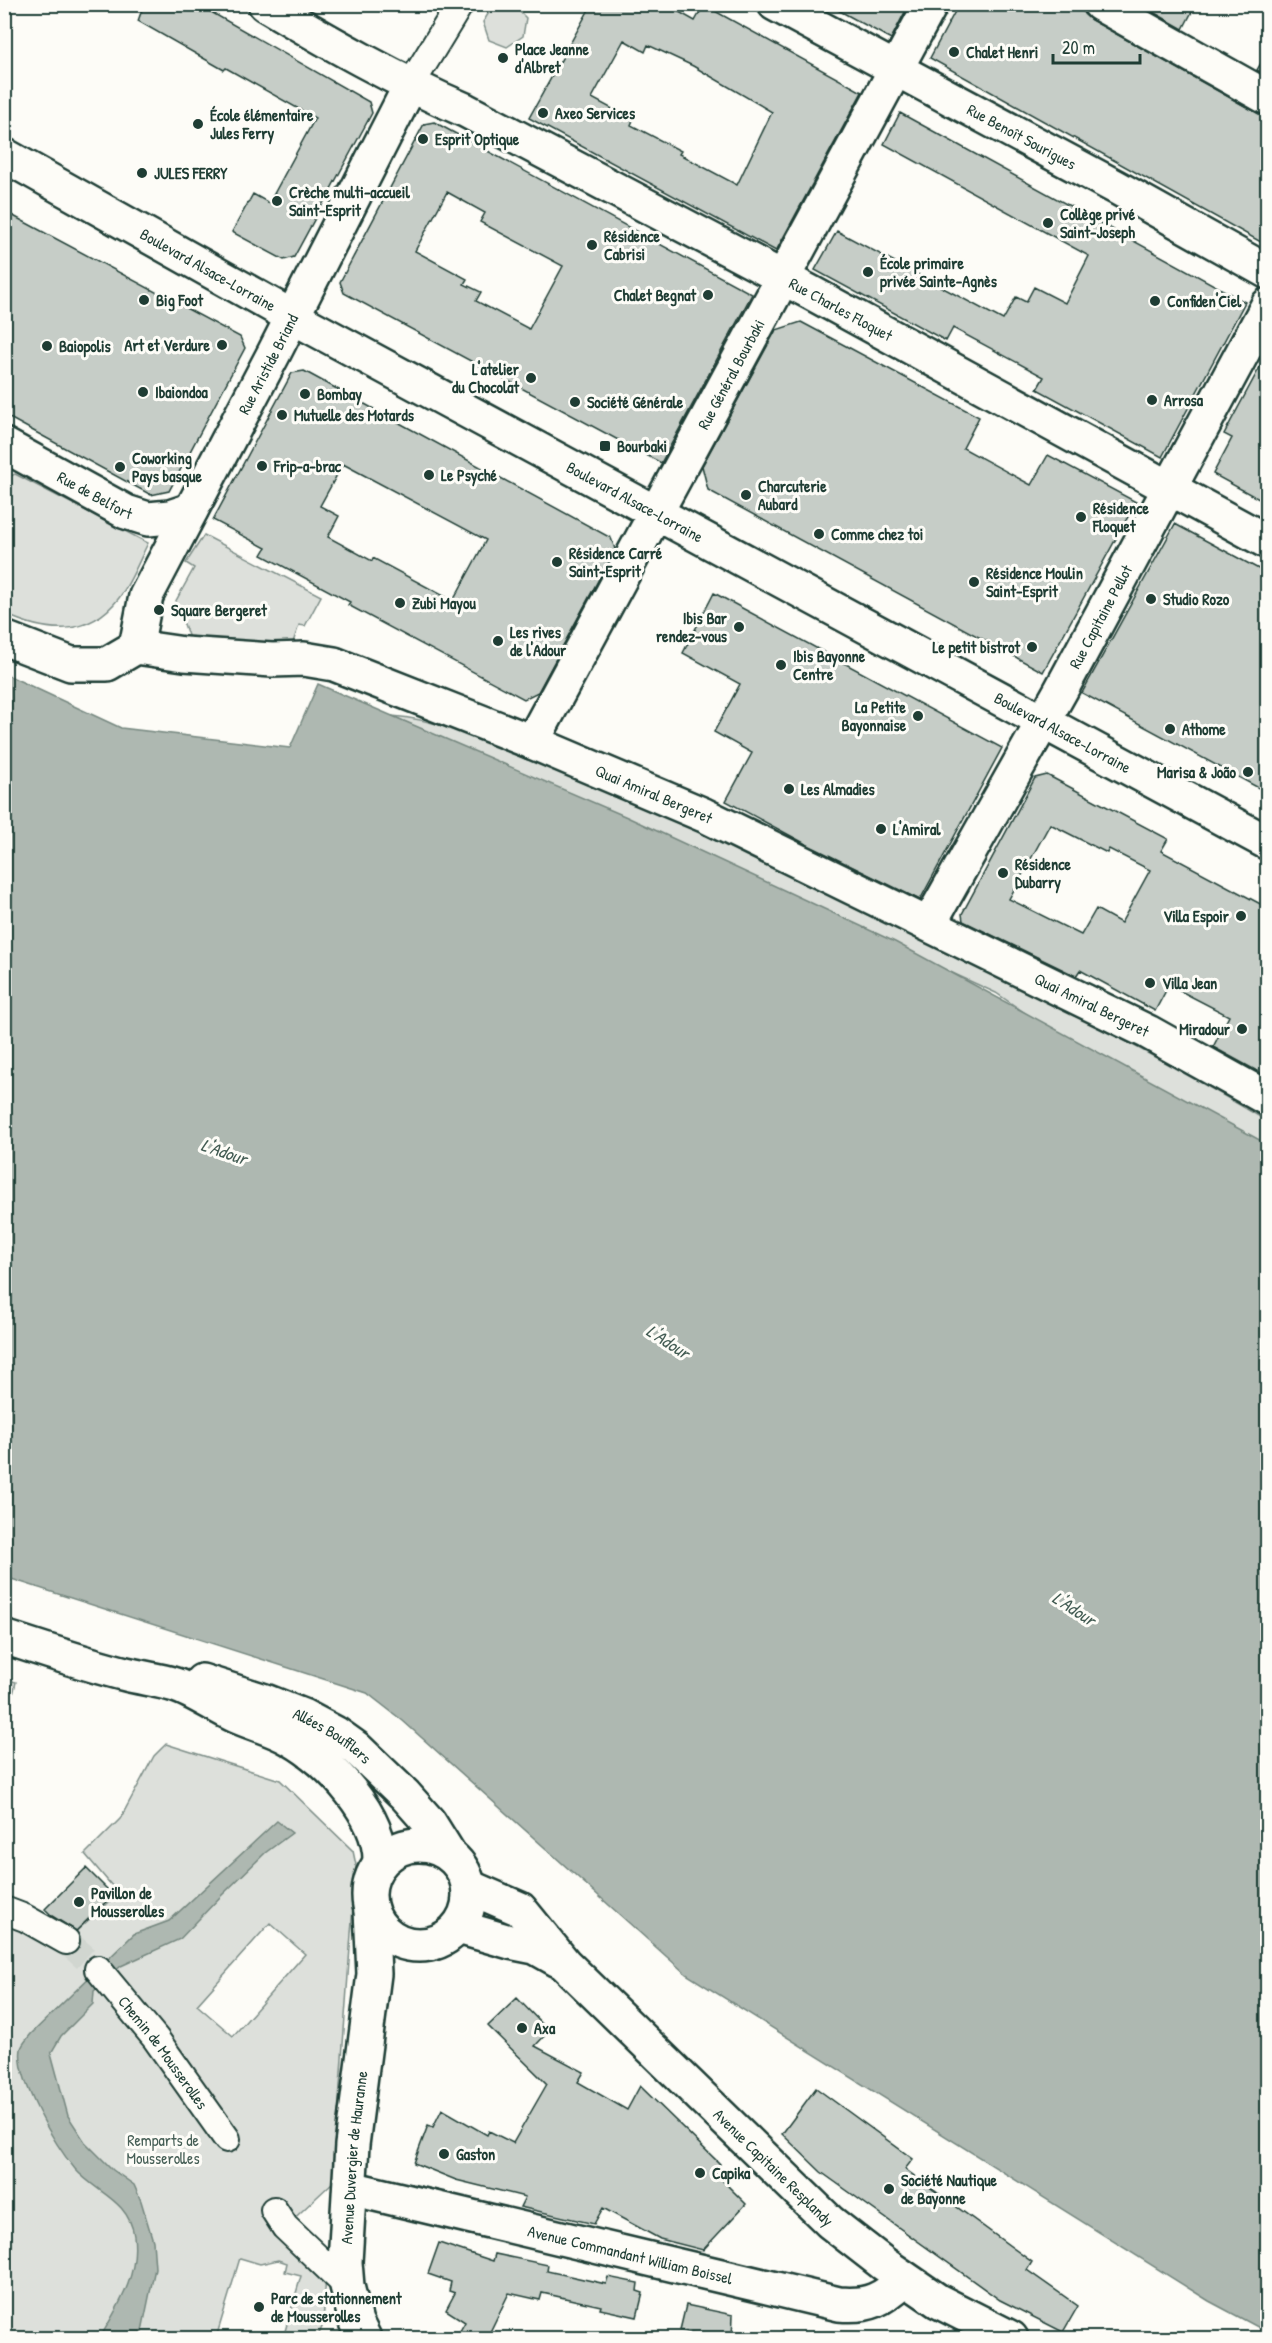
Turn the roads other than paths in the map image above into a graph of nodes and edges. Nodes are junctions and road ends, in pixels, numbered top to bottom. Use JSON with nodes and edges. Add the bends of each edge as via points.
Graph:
{"nodes":[{"id":1,"x":265,"y":4,"type":"edge"},
{"id":2,"x":460,"y":4,"type":"edge"},
{"id":3,"x":775,"y":4,"type":"edge"},
{"id":4,"x":931,"y":4,"type":"edge"},
{"id":5,"x":1100,"y":4,"type":"edge"},
{"id":6,"x":896,"y":68,"type":"junction"},
{"id":7,"x":410,"y":86,"type":"junction"},
{"id":8,"x":1268,"y":99,"type":"edge"},
{"id":9,"x":4,"y":155,"type":"edge"},
{"id":10,"x":1268,"y":272,"type":"edge"},
{"id":11,"x":783,"y":278,"type":"junction"},
{"id":12,"x":1268,"y":305,"type":"edge"},
{"id":13,"x":291,"y":316,"type":"junction"},
{"id":14,"x":4,"y":445,"type":"edge"},
{"id":15,"x":1168,"y":488,"type":"junction"},
{"id":16,"x":191,"y":510,"type":"junction"},
{"id":17,"x":655,"y":514,"type":"junction"},
{"id":18,"x":1268,"y":542,"type":"edge"},
{"id":19,"x":4,"y":638,"type":"edge"},
{"id":20,"x":136,"y":647,"type":"junction"},
{"id":21,"x":1043,"y":721,"type":"junction"},
{"id":22,"x":532,"y":742,"type":"junction"},
{"id":23,"x":1268,"y":843,"type":"edge"},
{"id":24,"x":929,"y":924,"type":"junction"},
{"id":25,"x":1268,"y":1099,"type":"edge"},
{"id":26,"x":4,"y":1637,"type":"edge"},
{"id":27,"x":177,"y":1685,"type":"junction"},
{"id":28,"x":448,"y":1854,"type":"junction"},
{"id":29,"x":380,"y":1863,"type":"junction"},
{"id":30,"x":469,"y":1887,"type":"junction"},
{"id":31,"x":4,"y":1910,"type":"edge"},
{"id":32,"x":371,"y":1910,"type":"junction"},
{"id":33,"x":458,"y":1927,"type":"junction"},
{"id":34,"x":66,"y":1941,"type":"tunnel mouth"},
{"id":35,"x":419,"y":1946,"type":"junction"},
{"id":36,"x":564,"y":1963,"type":"junction"},
{"id":37,"x":374,"y":1974,"type":"junction"},
{"id":38,"x":104,"y":1975,"type":"tunnel mouth"},
{"id":39,"x":228,"y":2139,"type":"dead end"},
{"id":40,"x":350,"y":2188,"type":"junction"},
{"id":41,"x":274,"y":2210,"type":"dead end"},
{"id":42,"x":905,"y":2279,"type":"junction"},
{"id":43,"x":347,"y":2286,"type":"junction"},
{"id":44,"x":364,"y":2338,"type":"edge"},
{"id":45,"x":1011,"y":2338,"type":"edge"}],
"edges":[{"from":1,"to":7,"type":"street","name":"Rue Charles Floquet"},
{"from":2,"to":7,"type":"street"},
{"from":3,"to":6,"type":"street","name":"Rue Benoît Sourigues"},
{"from":4,"to":6,"type":"street","name":"Rue Général Bourbaki"},
{"from":5,"to":8,"type":"street"},
{"from":6,"to":10,"type":"street","name":"Rue Benoît Sourigues"},
{"from":6,"to":11,"type":"street","name":"Rue Général Bourbaki"},
{"from":7,"to":11,"type":"street","name":"Rue Charles Floquet","via":[[465,110]]},
{"from":7,"to":13,"type":"street","name":"Rue Aristide Briand"},
{"from":9,"to":13,"type":"street","name":"Boulevard Alsace-Lorraine"},
{"from":11,"to":15,"type":"street","name":"Rue Charles Floquet"},
{"from":11,"to":17,"type":"street","name":"Rue Général Bourbaki"},
{"from":12,"to":15,"type":"street","name":"Rue Capitaine Pellot"},
{"from":13,"to":16,"type":"street","name":"Rue Aristide Briand"},
{"from":13,"to":17,"type":"street","name":"Boulevard Alsace-Lorraine"},
{"from":14,"to":16,"type":"street","name":"Rue de Belfort","via":[[126,512],[148,519]]},
{"from":15,"to":18,"type":"street","name":"Rue Charles Floquet"},
{"from":15,"to":21,"type":"street","name":"Rue Capitaine Pellot"},
{"from":16,"to":20,"type":"street","name":"Rue Aristide Briand","via":[[146,596]]},
{"from":17,"to":21,"type":"street","name":"Boulevard Alsace-Lorraine"},
{"from":17,"to":22,"type":"street","name":"Rue Général Bourbaki"},
{"from":19,"to":20,"type":"street","via":[[71,664],[107,664]]},
{"from":20,"to":22,"type":"street","name":"Quai Amiral Bergeret","via":[[334,664]]},
{"from":21,"to":23,"type":"street","name":"Boulevard Alsace-Lorraine"},
{"from":21,"to":24,"type":"street","name":"Rue Capitaine Pellot"},
{"from":22,"to":24,"type":"street","name":"Quai Amiral Bergeret","via":[[704,814]]},
{"from":24,"to":25,"type":"street","name":"Quai Amiral Bergeret","via":[[1148,1032]]},
{"from":26,"to":27,"type":"street","name":"Allées Boufflers","via":[[125,1674]]},
{"from":27,"to":28,"type":"street","name":"Allées Boufflers","via":[[202,1681],[265,1701],[335,1733],[405,1795],[429,1822]]},
{"from":27,"to":29,"type":"street","name":"Allées Boufflers","via":[[235,1716],[290,1738],[317,1756],[360,1806],[373,1832]]},
{"from":28,"to":29,"type":"street","via":[[420,1845],[391,1853]]},
{"from":28,"to":30,"type":"street","via":[[462,1869]]},
{"from":29,"to":32,"type":"street","via":[[369,1891]]},
{"from":30,"to":33,"type":"street","via":[[468,1908]]},
{"from":30,"to":36,"type":"street","name":"Avenue Capitaine Resplandy","via":[[520,1909]]},
{"from":31,"to":34,"type":"street"},
{"from":32,"to":35,"type":"street","via":[[389,1935]]},
{"from":32,"to":37,"type":"street","name":"Avenue Duvergier de Hauranne"},
{"from":33,"to":35,"type":"street","via":[[439,1941]]},
{"from":33,"to":36,"type":"street","name":"Avenue Capitaine Resplandy","via":[[535,1947]]},
{"from":35,"to":37,"type":"street"},
{"from":36,"to":42,"type":"street","name":"Avenue Capitaine Resplandy","via":[[822,2214]]},
{"from":37,"to":40,"type":"street","name":"Avenue Duvergier de Hauranne"},
{"from":38,"to":39,"type":"street","name":"Chemin de Mousserolles"},
{"from":40,"to":42,"type":"street","name":"Avenue Commandant William Boissel","via":[[839,2304],[857,2306],[873,2302],[888,2295]]},
{"from":40,"to":43,"type":"street","name":"Avenue Duvergier de Hauranne"},
{"from":41,"to":43,"type":"street","via":[[285,2227]]},
{"from":42,"to":45,"type":"street","name":"Avenue Capitaine Resplandy","via":[[974,2321]]},
{"from":43,"to":44,"type":"street","name":"Avenue Duvergier de Hauranne"}]}
